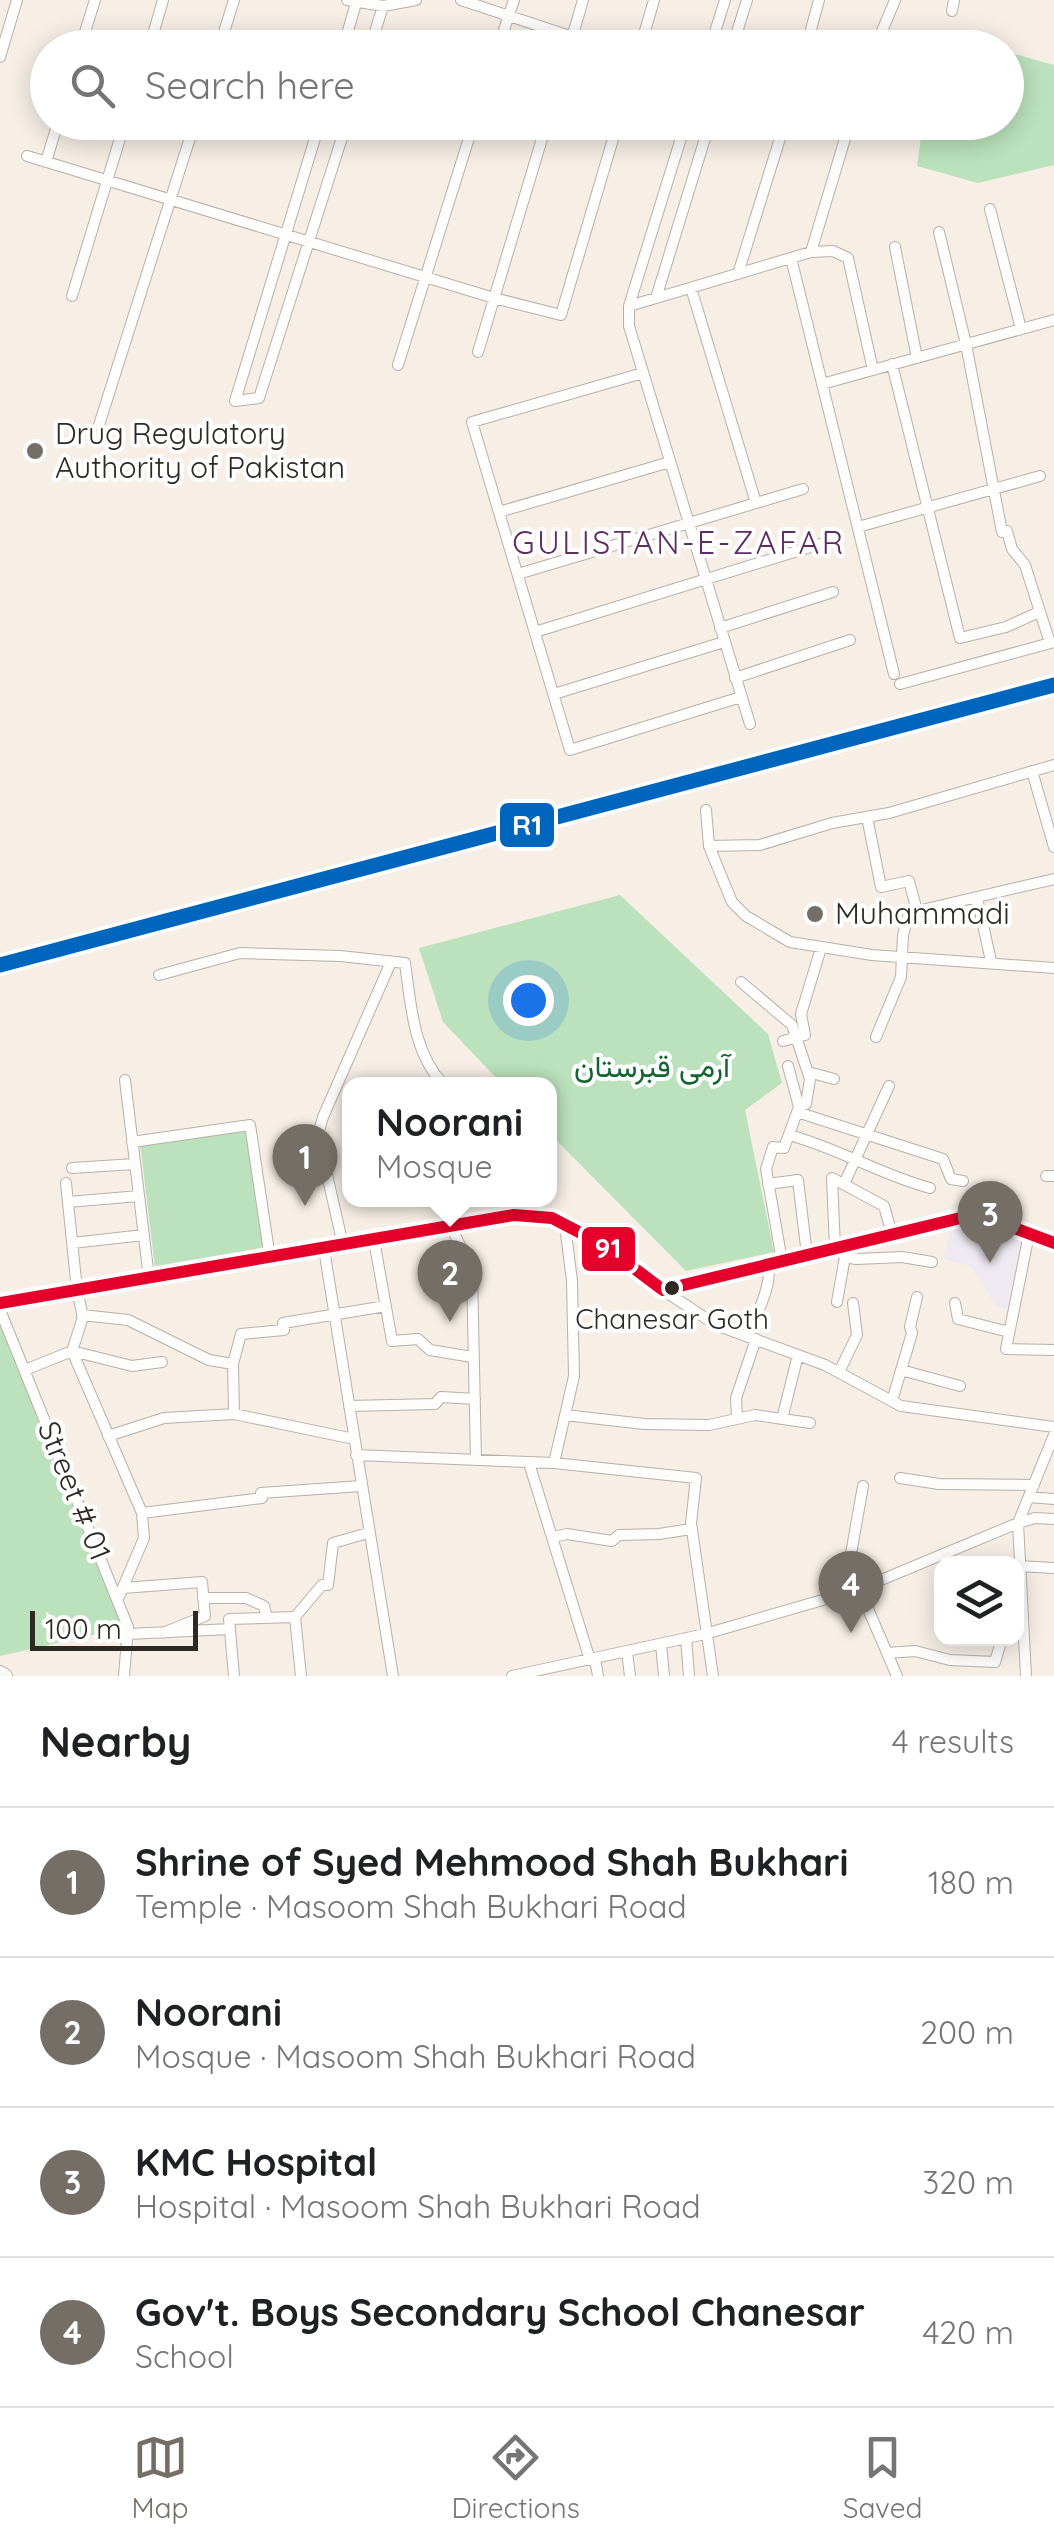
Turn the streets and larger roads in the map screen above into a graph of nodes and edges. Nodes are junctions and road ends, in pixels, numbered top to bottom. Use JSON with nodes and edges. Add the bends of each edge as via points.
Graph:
{"nodes":[{"id":1,"x":17,"y":0,"type":"edge"},
{"id":2,"x":95,"y":0,"type":"edge"},
{"id":3,"x":163,"y":0,"type":"edge"},
{"id":4,"x":234,"y":0,"type":"edge"},
{"id":5,"x":416,"y":0,"type":"edge"},
{"id":6,"x":461,"y":0,"type":"edge"},
{"id":7,"x":514,"y":0,"type":"edge"},
{"id":8,"x":583,"y":0,"type":"edge"},
{"id":9,"x":654,"y":0,"type":"edge"},
{"id":10,"x":724,"y":0,"type":"edge"},
{"id":11,"x":747,"y":0,"type":"edge"},
{"id":12,"x":819,"y":0,"type":"edge"},
{"id":13,"x":896,"y":0,"type":"edge"},
{"id":14,"x":352,"y":2,"type":"edge"},
{"id":15,"x":382,"y":6,"type":"junction"},
{"id":16,"x":508,"y":16,"type":"junction"},
{"id":17,"x":86,"y":30,"type":"edge"},
{"id":18,"x":154,"y":30,"type":"edge"},
{"id":19,"x":224,"y":30,"type":"edge"},
{"id":20,"x":347,"y":30,"type":"edge"},
{"id":21,"x":375,"y":30,"type":"edge"},
{"id":22,"x":504,"y":30,"type":"edge"},
{"id":23,"x":542,"y":30,"type":"edge"},
{"id":24,"x":574,"y":30,"type":"edge"},
{"id":25,"x":645,"y":30,"type":"edge"},
{"id":26,"x":715,"y":30,"type":"edge"},
{"id":27,"x":738,"y":30,"type":"edge"},
{"id":28,"x":811,"y":30,"type":"edge"},
{"id":29,"x":883,"y":30,"type":"edge"},
{"id":30,"x":0,"y":57,"type":"edge"},
{"id":31,"x":53,"y":140,"type":"edge"},
{"id":32,"x":120,"y":140,"type":"edge"},
{"id":33,"x":189,"y":140,"type":"edge"},
{"id":34,"x":315,"y":140,"type":"edge"},
{"id":35,"x":342,"y":140,"type":"edge"},
{"id":36,"x":468,"y":140,"type":"edge"},
{"id":37,"x":542,"y":140,"type":"edge"},
{"id":38,"x":613,"y":140,"type":"edge"},
{"id":39,"x":680,"y":140,"type":"edge"},
{"id":40,"x":704,"y":140,"type":"edge"},
{"id":41,"x":779,"y":140,"type":"edge"},
{"id":42,"x":845,"y":140,"type":"edge"},
{"id":43,"x":28,"y":156,"type":"dead end"},
{"id":44,"x":46,"y":162,"type":"junction"},
{"id":45,"x":108,"y":180,"type":"junction"},
{"id":46,"x":171,"y":199,"type":"junction"},
{"id":47,"x":990,"y":209,"type":"dead end"},
{"id":48,"x":938,"y":232,"type":"dead end"},
{"id":49,"x":286,"y":234,"type":"junction"},
{"id":50,"x":311,"y":242,"type":"junction"},
{"id":51,"x":895,"y":247,"type":"dead end"},
{"id":52,"x":812,"y":252,"type":"junction"},
{"id":53,"x":791,"y":258,"type":"junction"},
{"id":54,"x":738,"y":274,"type":"junction"},
{"id":55,"x":424,"y":276,"type":"junction"},
{"id":56,"x":691,"y":288,"type":"junction"},
{"id":57,"x":72,"y":296,"type":"dead end"},
{"id":58,"x":494,"y":298,"type":"junction"},
{"id":59,"x":656,"y":298,"type":"junction"},
{"id":60,"x":629,"y":306,"type":"junction"},
{"id":61,"x":1054,"y":320,"type":"edge"},
{"id":62,"x":1021,"y":329,"type":"junction"},
{"id":63,"x":966,"y":344,"type":"junction"},
{"id":64,"x":478,"y":352,"type":"dead end"},
{"id":65,"x":917,"y":358,"type":"junction"},
{"id":66,"x":398,"y":364,"type":"dead end"},
{"id":67,"x":892,"y":364,"type":"junction"},
{"id":68,"x":873,"y":370,"type":"junction"},
{"id":69,"x":643,"y":373,"type":"junction"},
{"id":70,"x":822,"y":384,"type":"junction"},
{"id":71,"x":100,"y":426,"type":"dead end"},
{"id":72,"x":670,"y":462,"type":"junction"},
{"id":73,"x":1040,"y":476,"type":"dead end"},
{"id":74,"x":803,"y":489,"type":"dead end"},
{"id":75,"x":994,"y":489,"type":"junction"},
{"id":76,"x":756,"y":503,"type":"junction"},
{"id":77,"x":928,"y":508,"type":"junction"},
{"id":78,"x":499,"y":512,"type":"junction"},
{"id":79,"x":688,"y":523,"type":"junction"},
{"id":80,"x":858,"y":528,"type":"junction"},
{"id":81,"x":820,"y":544,"type":"dead end"},
{"id":82,"x":518,"y":574,"type":"junction"},
{"id":83,"x":706,"y":580,"type":"junction"},
{"id":84,"x":833,"y":592,"type":"dead end"},
{"id":85,"x":1039,"y":612,"type":"junction"},
{"id":86,"x":720,"y":628,"type":"junction"},
{"id":87,"x":535,"y":632,"type":"junction"},
{"id":88,"x":850,"y":640,"type":"dead end"},
{"id":89,"x":724,"y":642,"type":"junction"},
{"id":90,"x":1052,"y":643,"type":"edge"},
{"id":91,"x":736,"y":678,"type":"junction"},
{"id":92,"x":554,"y":694,"type":"junction"},
{"id":93,"x":741,"y":697,"type":"junction"},
{"id":94,"x":750,"y":724,"type":"dead end"},
{"id":95,"x":1054,"y":765,"type":"edge"},
{"id":96,"x":1032,"y":771,"type":"junction"},
{"id":97,"x":706,"y":810,"type":"dead end"},
{"id":98,"x":867,"y":816,"type":"junction"},
{"id":99,"x":709,"y":846,"type":"junction"},
{"id":100,"x":1054,"y":847,"type":"edge"},
{"id":101,"x":1054,"y":880,"type":"edge"},
{"id":102,"x":977,"y":898,"type":"junction"},
{"id":103,"x":916,"y":911,"type":"junction"},
{"id":104,"x":821,"y":948,"type":"junction"},
{"id":105,"x":904,"y":957,"type":"junction"},
{"id":106,"x":991,"y":961,"type":"junction"},
{"id":107,"x":391,"y":962,"type":"junction"},
{"id":108,"x":1054,"y":968,"type":"edge"},
{"id":109,"x":158,"y":976,"type":"dead end"},
{"id":110,"x":741,"y":982,"type":"dead end"},
{"id":111,"x":796,"y":1037,"type":"junction"},
{"id":112,"x":876,"y":1037,"type":"dead end"},
{"id":113,"x":783,"y":1041,"type":"dead end"},
{"id":114,"x":788,"y":1066,"type":"dead end"},
{"id":115,"x":438,"y":1077,"type":"edge"},
{"id":116,"x":810,"y":1079,"type":"junction"},
{"id":117,"x":834,"y":1079,"type":"dead end"},
{"id":118,"x":125,"y":1080,"type":"dead end"},
{"id":119,"x":889,"y":1086,"type":"dead end"},
{"id":120,"x":798,"y":1110,"type":"junction"},
{"id":121,"x":789,"y":1135,"type":"junction"},
{"id":122,"x":868,"y":1135,"type":"junction"},
{"id":123,"x":132,"y":1142,"type":"junction"},
{"id":124,"x":856,"y":1159,"type":"junction"},
{"id":125,"x":135,"y":1164,"type":"junction"},
{"id":126,"x":72,"y":1168,"type":"dead end"},
{"id":127,"x":964,"y":1181,"type":"dead end"},
{"id":128,"x":66,"y":1182,"type":"dead end"},
{"id":129,"x":768,"y":1184,"type":"junction"},
{"id":130,"x":844,"y":1184,"type":"junction"},
{"id":131,"x":930,"y":1188,"type":"dead end"},
{"id":132,"x":139,"y":1196,"type":"junction"},
{"id":133,"x":68,"y":1202,"type":"junction"},
{"id":134,"x":514,"y":1207,"type":"edge"},
{"id":135,"x":514,"y":1215,"type":"junction"},
{"id":136,"x":565,"y":1225,"type":"junction"},
{"id":137,"x":451,"y":1226,"type":"junction"},
{"id":138,"x":892,"y":1234,"type":"junction"},
{"id":139,"x":1029,"y":1234,"type":"junction"},
{"id":140,"x":144,"y":1235,"type":"junction"},
{"id":141,"x":374,"y":1240,"type":"junction"},
{"id":142,"x":72,"y":1243,"type":"junction"},
{"id":143,"x":1054,"y":1243,"type":"edge"},
{"id":144,"x":342,"y":1245,"type":"junction"},
{"id":145,"x":324,"y":1248,"type":"junction"},
{"id":146,"x":842,"y":1250,"type":"junction"},
{"id":147,"x":807,"y":1255,"type":"junction"},
{"id":148,"x":270,"y":1258,"type":"junction"},
{"id":149,"x":932,"y":1262,"type":"dead end"},
{"id":150,"x":776,"y":1263,"type":"junction"},
{"id":151,"x":149,"y":1278,"type":"junction"},
{"id":152,"x":77,"y":1290,"type":"junction"},
{"id":153,"x":664,"y":1290,"type":"junction"},
{"id":154,"x":918,"y":1297,"type":"dead end"},
{"id":155,"x":837,"y":1302,"type":"dead end"},
{"id":156,"x":853,"y":1303,"type":"dead end"},
{"id":157,"x":954,"y":1303,"type":"dead end"},
{"id":158,"x":0,"y":1306,"type":"edge"},
{"id":159,"x":386,"y":1306,"type":"junction"},
{"id":160,"x":82,"y":1315,"type":"junction"},
{"id":161,"x":335,"y":1315,"type":"junction"},
{"id":162,"x":1009,"y":1332,"type":"junction"},
{"id":163,"x":752,"y":1338,"type":"junction"},
{"id":164,"x":1054,"y":1350,"type":"edge"},
{"id":165,"x":72,"y":1352,"type":"junction"},
{"id":166,"x":798,"y":1355,"type":"junction"},
{"id":167,"x":472,"y":1358,"type":"junction"},
{"id":168,"x":162,"y":1362,"type":"dead end"},
{"id":169,"x":233,"y":1364,"type":"junction"},
{"id":170,"x":25,"y":1370,"type":"junction"},
{"id":171,"x":901,"y":1370,"type":"junction"},
{"id":172,"x":838,"y":1372,"type":"junction"},
{"id":173,"x":960,"y":1386,"type":"dead end"},
{"id":174,"x":475,"y":1400,"type":"junction"},
{"id":175,"x":892,"y":1401,"type":"junction"},
{"id":176,"x":349,"y":1406,"type":"junction"},
{"id":177,"x":234,"y":1414,"type":"junction"},
{"id":178,"x":565,"y":1415,"type":"junction"},
{"id":179,"x":737,"y":1418,"type":"junction"},
{"id":180,"x":782,"y":1419,"type":"junction"},
{"id":181,"x":810,"y":1423,"type":"dead end"},
{"id":182,"x":1054,"y":1427,"type":"edge"},
{"id":183,"x":108,"y":1436,"type":"junction"},
{"id":184,"x":354,"y":1439,"type":"junction"},
{"id":185,"x":1053,"y":1442,"type":"edge"},
{"id":186,"x":356,"y":1455,"type":"junction"},
{"id":187,"x":476,"y":1460,"type":"junction"},
{"id":188,"x":529,"y":1463,"type":"junction"},
{"id":189,"x":554,"y":1463,"type":"junction"},
{"id":190,"x":1048,"y":1465,"type":"edge"},
{"id":191,"x":900,"y":1478,"type":"dead end"},
{"id":192,"x":1034,"y":1485,"type":"junction"},
{"id":193,"x":361,"y":1486,"type":"junction"},
{"id":194,"x":863,"y":1486,"type":"dead end"},
{"id":195,"x":1028,"y":1497,"type":"junction"},
{"id":196,"x":1054,"y":1499,"type":"edge"},
{"id":197,"x":142,"y":1513,"type":"junction"},
{"id":198,"x":1054,"y":1519,"type":"edge"},
{"id":199,"x":1018,"y":1523,"type":"junction"},
{"id":200,"x":691,"y":1529,"type":"junction"},
{"id":201,"x":368,"y":1533,"type":"junction"},
{"id":202,"x":552,"y":1537,"type":"junction"},
{"id":203,"x":1018,"y":1556,"type":"edge"},
{"id":204,"x":1024,"y":1566,"type":"edge"},
{"id":205,"x":1054,"y":1568,"type":"edge"},
{"id":206,"x":857,"y":1590,"type":"junction"},
{"id":207,"x":120,"y":1593,"type":"junction"},
{"id":208,"x":204,"y":1598,"type":"junction"},
{"id":209,"x":295,"y":1617,"type":"junction"},
{"id":210,"x":267,"y":1618,"type":"junction"},
{"id":211,"x":230,"y":1630,"type":"junction"},
{"id":212,"x":163,"y":1632,"type":"junction"},
{"id":213,"x":128,"y":1634,"type":"junction"},
{"id":214,"x":706,"y":1634,"type":"junction"},
{"id":215,"x":686,"y":1638,"type":"junction"},
{"id":216,"x":661,"y":1644,"type":"junction"},
{"id":217,"x":1000,"y":1646,"type":"edge"},
{"id":218,"x":1022,"y":1646,"type":"edge"},
{"id":219,"x":627,"y":1652,"type":"junction"},
{"id":220,"x":887,"y":1653,"type":"junction"},
{"id":221,"x":593,"y":1660,"type":"junction"},
{"id":222,"x":124,"y":1676,"type":"edge"},
{"id":223,"x":234,"y":1676,"type":"edge"},
{"id":224,"x":301,"y":1676,"type":"edge"},
{"id":225,"x":393,"y":1676,"type":"edge"},
{"id":226,"x":512,"y":1676,"type":"edge"},
{"id":227,"x":598,"y":1676,"type":"edge"},
{"id":228,"x":630,"y":1676,"type":"edge"},
{"id":229,"x":664,"y":1676,"type":"edge"},
{"id":230,"x":689,"y":1676,"type":"edge"},
{"id":231,"x":713,"y":1676,"type":"edge"},
{"id":232,"x":896,"y":1676,"type":"edge"},
{"id":233,"x":1026,"y":1676,"type":"edge"}],
"edges":[{"from":1,"to":30,"type":"street"},
{"from":2,"to":17,"type":"street"},
{"from":3,"to":18,"type":"street"},
{"from":4,"to":19,"type":"street"},
{"from":5,"to":15,"type":"street"},
{"from":6,"to":16,"type":"street"},
{"from":7,"to":16,"type":"street"},
{"from":8,"to":24,"type":"street"},
{"from":9,"to":25,"type":"street"},
{"from":10,"to":26,"type":"street"},
{"from":11,"to":27,"type":"street"},
{"from":12,"to":28,"type":"street"},
{"from":13,"to":29,"type":"street"},
{"from":14,"to":15,"type":"street"},
{"from":14,"to":20,"type":"street"},
{"from":15,"to":21,"type":"street"},
{"from":16,"to":22,"type":"street"},
{"from":16,"to":23,"type":"street"},
{"from":31,"to":44,"type":"street"},
{"from":32,"to":45,"type":"street"},
{"from":33,"to":46,"type":"street"},
{"from":34,"to":49,"type":"street"},
{"from":35,"to":50,"type":"street"},
{"from":36,"to":55,"type":"street"},
{"from":37,"to":58,"type":"street"},
{"from":38,"to":58,"type":"street","via":[[562,315]]},
{"from":39,"to":60,"type":"street"},
{"from":40,"to":59,"type":"street"},
{"from":41,"to":54,"type":"street"},
{"from":42,"to":52,"type":"street"},
{"from":43,"to":44,"type":"street"},
{"from":44,"to":45,"type":"street"},
{"from":45,"to":46,"type":"street"},
{"from":45,"to":57,"type":"street"},
{"from":46,"to":49,"type":"street"},
{"from":46,"to":71,"type":"street"},
{"from":47,"to":62,"type":"street"},
{"from":48,"to":63,"type":"street"},
{"from":49,"to":50,"type":"street"},
{"from":49,"to":50,"type":"street","via":[[235,401],[259,398]]},
{"from":50,"to":55,"type":"street"},
{"from":51,"to":65,"type":"street"},
{"from":52,"to":53,"type":"street"},
{"from":52,"to":68,"type":"street","via":[[848,258]]},
{"from":53,"to":54,"type":"street"},
{"from":53,"to":70,"type":"street"},
{"from":54,"to":56,"type":"street"},
{"from":55,"to":58,"type":"street"},
{"from":55,"to":66,"type":"street"},
{"from":56,"to":59,"type":"street"},
{"from":56,"to":76,"type":"street"},
{"from":58,"to":64,"type":"street"},
{"from":59,"to":60,"type":"street"},
{"from":60,"to":69,"type":"street"},
{"from":61,"to":62,"type":"street"},
{"from":62,"to":63,"type":"street"},
{"from":63,"to":65,"type":"street"},
{"from":63,"to":75,"type":"street"},
{"from":65,"to":67,"type":"street"},
{"from":67,"to":68,"type":"street"},
{"from":67,"to":77,"type":"street"},
{"from":68,"to":70,"type":"street"},
{"from":69,"to":72,"type":"street"},
{"from":69,"to":78,"type":"street","via":[[472,422]]},
{"from":70,"to":80,"type":"street"},
{"from":72,"to":78,"type":"street"},
{"from":72,"to":79,"type":"street"},
{"from":73,"to":75,"type":"street"},
{"from":74,"to":76,"type":"street"},
{"from":75,"to":77,"type":"street"},
{"from":75,"to":85,"type":"street","via":[[1002,532],[1025,566]]},
{"from":76,"to":79,"type":"street"},
{"from":77,"to":80,"type":"street"},
{"from":77,"to":85,"type":"street","via":[[960,638]]},
{"from":78,"to":82,"type":"street"},
{"from":79,"to":82,"type":"street"},
{"from":79,"to":83,"type":"street"},
{"from":80,"to":90,"type":"street","via":[[897,679]]},
{"from":81,"to":83,"type":"street"},
{"from":82,"to":87,"type":"street"},
{"from":83,"to":86,"type":"street"},
{"from":83,"to":87,"type":"street"},
{"from":84,"to":86,"type":"street"},
{"from":85,"to":90,"type":"street"},
{"from":86,"to":89,"type":"street"},
{"from":87,"to":92,"type":"street"},
{"from":88,"to":91,"type":"street"},
{"from":89,"to":91,"type":"street"},
{"from":89,"to":92,"type":"street"},
{"from":91,"to":93,"type":"street"},
{"from":92,"to":93,"type":"street","via":[[570,750]]},
{"from":93,"to":94,"type":"street"},
{"from":95,"to":96,"type":"street"},
{"from":96,"to":98,"type":"street"},
{"from":96,"to":100,"type":"street"},
{"from":97,"to":99,"type":"street"},
{"from":98,"to":99,"type":"street","via":[[760,844]]},
{"from":98,"to":103,"type":"street","via":[[881,887],[909,880]]},
{"from":99,"to":104,"type":"street","via":[[732,902],[746,916],[790,942]]},
{"from":101,"to":102,"type":"street"},
{"from":102,"to":103,"type":"street"},
{"from":102,"to":106,"type":"street"},
{"from":103,"to":105,"type":"street","via":[[908,913]]},
{"from":104,"to":105,"type":"street"},
{"from":104,"to":111,"type":"street","via":[[801,1014],[805,1035]]},
{"from":105,"to":106,"type":"street"},
{"from":105,"to":112,"type":"street"},
{"from":106,"to":108,"type":"street"},
{"from":107,"to":109,"type":"street","via":[[240,953]]},
{"from":107,"to":115,"type":"street","via":[[404,963],[415,1032]]},
{"from":107,"to":144,"type":"street","via":[[318,1136]]},
{"from":110,"to":111,"type":"street","via":[[792,1025]]},
{"from":111,"to":113,"type":"street"},
{"from":111,"to":116,"type":"street"},
{"from":114,"to":120,"type":"street"},
{"from":116,"to":117,"type":"street","via":[[812,1073]]},
{"from":116,"to":120,"type":"street","via":[[806,1104]]},
{"from":118,"to":123,"type":"street"},
{"from":119,"to":122,"type":"street"},
{"from":120,"to":121,"type":"street"},
{"from":120,"to":122,"type":"street"},
{"from":121,"to":124,"type":"street"},
{"from":121,"to":129,"type":"street","via":[[784,1148],[772,1147]]},
{"from":122,"to":124,"type":"street"},
{"from":122,"to":127,"type":"street","via":[[943,1158],[951,1179]]},
{"from":123,"to":125,"type":"street"},
{"from":123,"to":148,"type":"street","via":[[250,1125]]},
{"from":124,"to":130,"type":"street"},
{"from":124,"to":131,"type":"street"},
{"from":125,"to":126,"type":"street"},
{"from":125,"to":132,"type":"street"},
{"from":128,"to":133,"type":"street"},
{"from":129,"to":147,"type":"street","via":[[798,1180]]},
{"from":129,"to":150,"type":"street"},
{"from":130,"to":138,"type":"street","via":[[884,1206]]},
{"from":130,"to":146,"type":"street","via":[[830,1178]]},
{"from":132,"to":133,"type":"street"},
{"from":132,"to":140,"type":"street"},
{"from":133,"to":142,"type":"street"},
{"from":134,"to":135,"type":"street"},
{"from":135,"to":136,"type":"street"},
{"from":135,"to":137,"type":"street"},
{"from":136,"to":153,"type":"street"},
{"from":136,"to":178,"type":"street","via":[[574,1376]]},
{"from":137,"to":141,"type":"street"},
{"from":137,"to":167,"type":"street","via":[[472,1272]]},
{"from":138,"to":139,"type":"street","via":[[977,1214]]},
{"from":138,"to":146,"type":"street"},
{"from":139,"to":143,"type":"street"},
{"from":139,"to":162,"type":"street"},
{"from":140,"to":142,"type":"street"},
{"from":140,"to":151,"type":"street"},
{"from":141,"to":144,"type":"street"},
{"from":141,"to":159,"type":"street"},
{"from":142,"to":152,"type":"street"},
{"from":144,"to":145,"type":"street"},
{"from":145,"to":148,"type":"street"},
{"from":145,"to":161,"type":"street"},
{"from":146,"to":147,"type":"street"},
{"from":146,"to":149,"type":"street","via":[[856,1259]]},
{"from":146,"to":155,"type":"street"},
{"from":147,"to":150,"type":"street"},
{"from":148,"to":151,"type":"street"},
{"from":150,"to":153,"type":"street"},
{"from":150,"to":163,"type":"street"},
{"from":151,"to":152,"type":"street"},
{"from":152,"to":158,"type":"street"},
{"from":152,"to":160,"type":"street"},
{"from":153,"to":163,"type":"street"},
{"from":154,"to":171,"type":"street"},
{"from":156,"to":172,"type":"street","via":[[857,1336]]},
{"from":157,"to":162,"type":"street","via":[[958,1320]]},
{"from":158,"to":170,"type":"street","name":"Street # 01"},
{"from":159,"to":161,"type":"street"},
{"from":159,"to":167,"type":"street","via":[[392,1341],[418,1339],[430,1350]]},
{"from":160,"to":165,"type":"street"},
{"from":160,"to":169,"type":"street","via":[[128,1320],[209,1360]]},
{"from":161,"to":169,"type":"street","via":[[241,1334]]},
{"from":161,"to":176,"type":"street"},
{"from":162,"to":164,"type":"street","via":[[1006,1349]]},
{"from":163,"to":166,"type":"street"},
{"from":163,"to":179,"type":"street"},
{"from":165,"to":168,"type":"street","via":[[132,1366]]},
{"from":165,"to":170,"type":"street"},
{"from":165,"to":183,"type":"street"},
{"from":166,"to":172,"type":"street"},
{"from":166,"to":180,"type":"street"},
{"from":167,"to":174,"type":"street"},
{"from":169,"to":177,"type":"street"},
{"from":170,"to":207,"type":"street","name":"Street # 01"},
{"from":171,"to":173,"type":"street"},
{"from":171,"to":175,"type":"street"},
{"from":172,"to":175,"type":"street"},
{"from":174,"to":176,"type":"street"},
{"from":174,"to":187,"type":"street"},
{"from":175,"to":182,"type":"street"},
{"from":176,"to":184,"type":"street"},
{"from":177,"to":183,"type":"street","via":[[164,1418]]},
{"from":177,"to":184,"type":"street"},
{"from":178,"to":179,"type":"street","via":[[709,1426]]},
{"from":178,"to":189,"type":"street"},
{"from":179,"to":180,"type":"street"},
{"from":180,"to":181,"type":"street"},
{"from":183,"to":197,"type":"street"},
{"from":184,"to":186,"type":"street"},
{"from":185,"to":190,"type":"street"},
{"from":186,"to":187,"type":"street"},
{"from":186,"to":193,"type":"street"},
{"from":187,"to":188,"type":"street"},
{"from":188,"to":189,"type":"street"},
{"from":188,"to":202,"type":"street"},
{"from":189,"to":200,"type":"street","via":[[696,1478]]},
{"from":190,"to":192,"type":"street"},
{"from":191,"to":192,"type":"street"},
{"from":192,"to":195,"type":"street"},
{"from":193,"to":197,"type":"street","via":[[262,1493]]},
{"from":193,"to":201,"type":"street"},
{"from":194,"to":206,"type":"street","via":[[849,1566]]},
{"from":195,"to":196,"type":"street"},
{"from":195,"to":199,"type":"street"},
{"from":197,"to":207,"type":"street","via":[[144,1538]]},
{"from":198,"to":199,"type":"street"},
{"from":199,"to":203,"type":"street"},
{"from":199,"to":206,"type":"street"},
{"from":200,"to":202,"type":"street","via":[[612,1541]]},
{"from":200,"to":214,"type":"street"},
{"from":201,"to":209,"type":"street","via":[[333,1543],[328,1585]]},
{"from":201,"to":225,"type":"street"},
{"from":202,"to":221,"type":"street"},
{"from":204,"to":205,"type":"street"},
{"from":206,"to":214,"type":"street"},
{"from":206,"to":220,"type":"street"},
{"from":207,"to":208,"type":"street","via":[[202,1582]]},
{"from":207,"to":213,"type":"street","name":"Street # 01"},
{"from":208,"to":210,"type":"street","via":[[246,1598],[264,1606]]},
{"from":208,"to":212,"type":"street","via":[[205,1616]]},
{"from":209,"to":210,"type":"street"},
{"from":209,"to":224,"type":"street"},
{"from":210,"to":211,"type":"street","via":[[230,1620]]},
{"from":211,"to":212,"type":"street"},
{"from":211,"to":223,"type":"street"},
{"from":212,"to":213,"type":"street"},
{"from":213,"to":222,"type":"street","name":"Street # 01"},
{"from":214,"to":215,"type":"street"},
{"from":214,"to":231,"type":"street"},
{"from":215,"to":216,"type":"street"},
{"from":215,"to":230,"type":"street"},
{"from":216,"to":219,"type":"street"},
{"from":216,"to":229,"type":"street"},
{"from":217,"to":220,"type":"street","via":[[995,1662]]},
{"from":218,"to":233,"type":"street"},
{"from":219,"to":221,"type":"street"},
{"from":219,"to":228,"type":"street"},
{"from":220,"to":232,"type":"street"},
{"from":221,"to":226,"type":"street"},
{"from":221,"to":227,"type":"street"}]}
